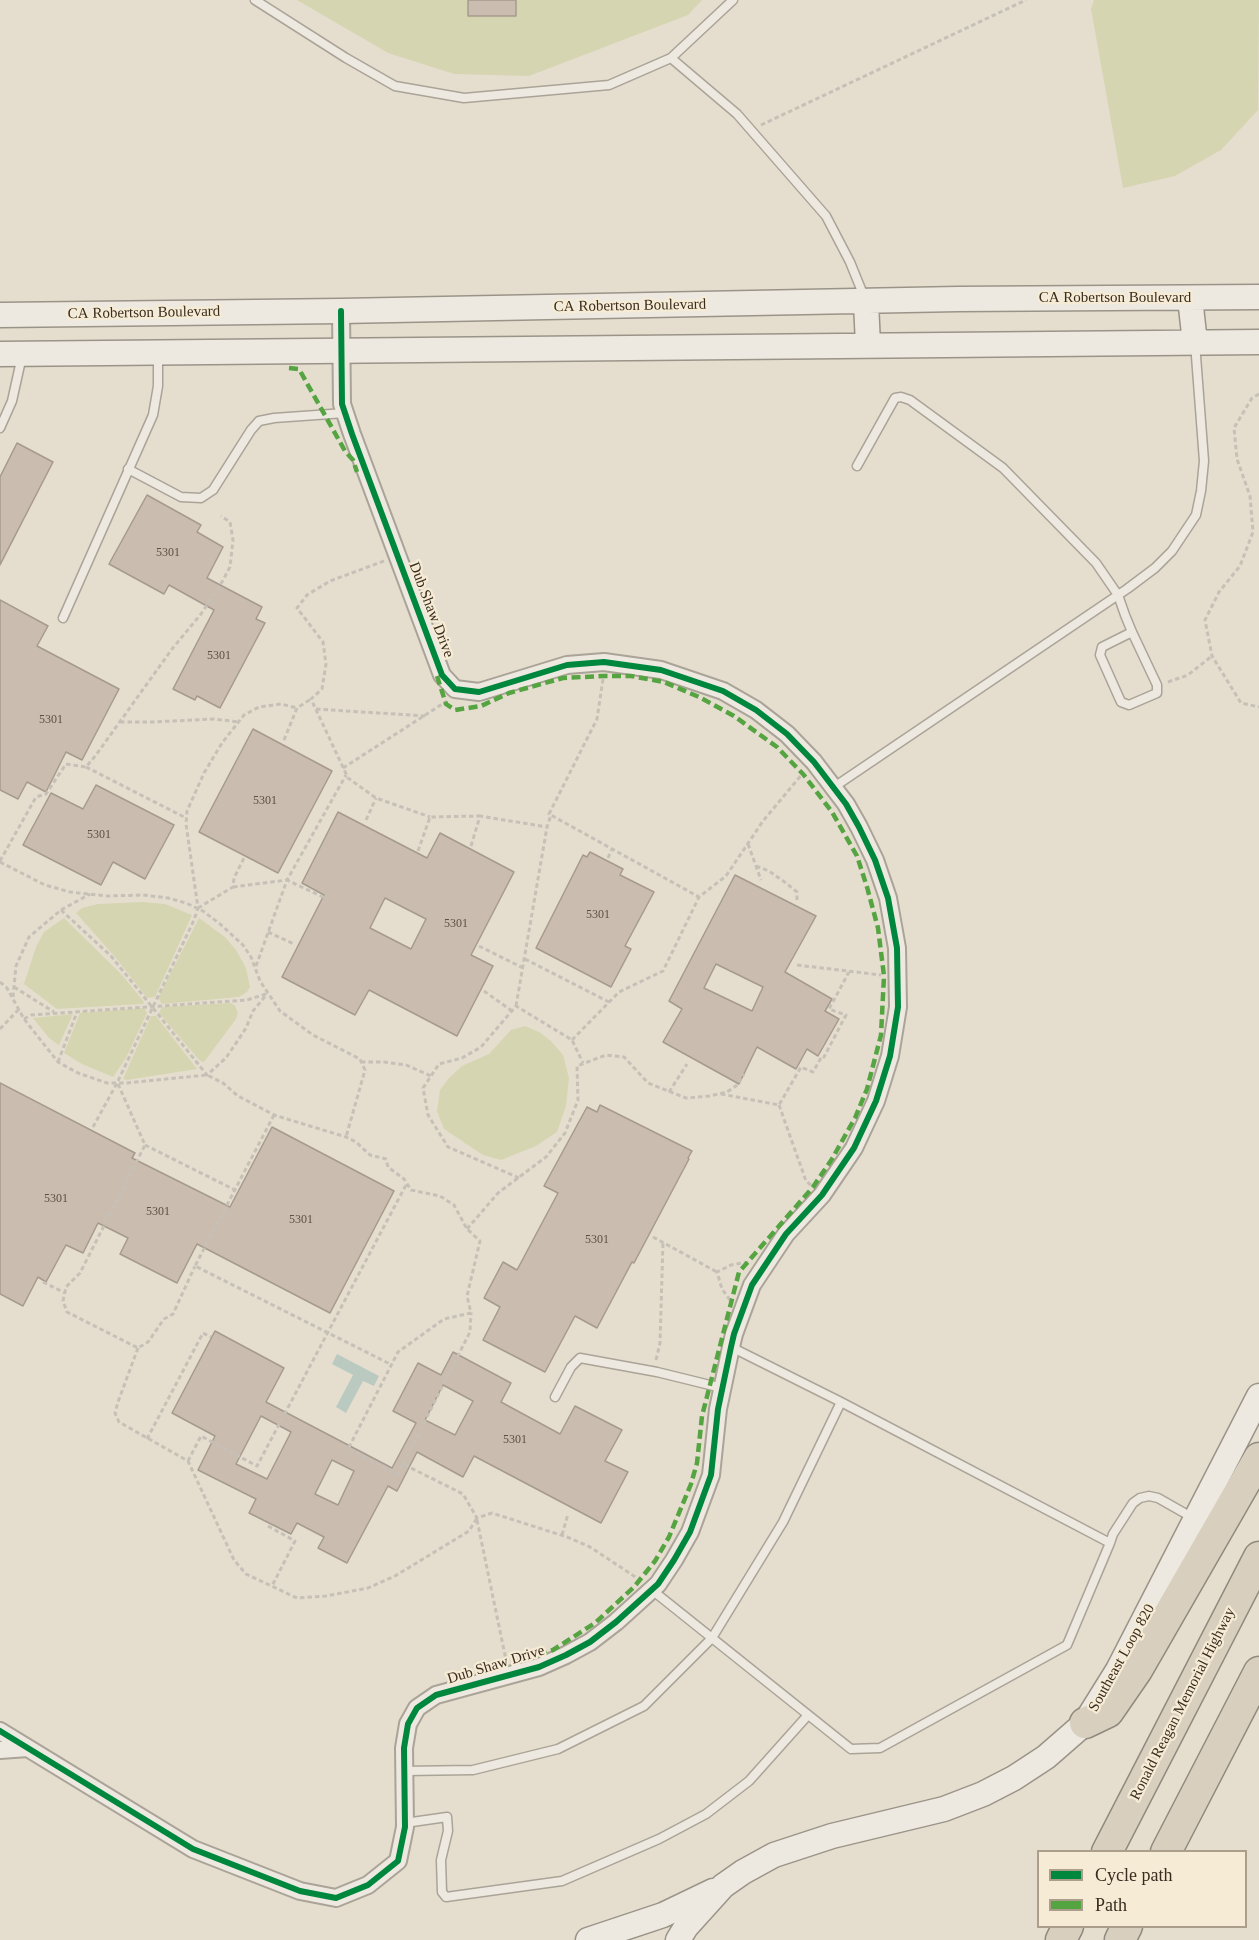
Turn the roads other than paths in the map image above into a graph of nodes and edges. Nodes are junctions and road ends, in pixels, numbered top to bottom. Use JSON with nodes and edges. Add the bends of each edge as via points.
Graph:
{"nodes":[{"id":1,"x":255,"y":0,"type":"edge"},
{"id":2,"x":733,"y":0,"type":"edge"},
{"id":3,"x":671,"y":58,"type":"junction"},
{"id":4,"x":1259,"y":297,"type":"edge"},
{"id":5,"x":1190,"y":298,"type":"junction"},
{"id":6,"x":866,"y":302,"type":"junction"},
{"id":7,"x":341,"y":311,"type":"junction"},
{"id":8,"x":11,"y":315,"type":"edge"},
{"id":9,"x":1259,"y":342,"type":"edge"},
{"id":10,"x":1195,"y":343,"type":"junction"},
{"id":11,"x":868,"y":345,"type":"junction"},
{"id":12,"x":340,"y":351,"type":"junction"},
{"id":13,"x":159,"y":352,"type":"junction"},
{"id":14,"x":11,"y":353,"type":"edge"},
{"id":15,"x":345,"y":413,"type":"junction"},
{"id":16,"x":0,"y":428,"type":"edge"},
{"id":17,"x":857,"y":466,"type":"dead end"},
{"id":18,"x":128,"y":469,"type":"junction"},
{"id":19,"x":1118,"y":595,"type":"junction"},
{"id":20,"x":63,"y":618,"type":"dead end"},
{"id":21,"x":1132,"y":632,"type":"junction"},
{"id":22,"x":834,"y":787,"type":"junction"},
{"id":23,"x":731,"y":1347,"type":"junction"},
{"id":24,"x":722,"y":1388,"type":"junction"},
{"id":25,"x":1259,"y":1396,"type":"edge"},
{"id":26,"x":555,"y":1397,"type":"dead end"},
{"id":27,"x":841,"y":1402,"type":"junction"},
{"id":28,"x":1259,"y":1458,"type":"edge"},
{"id":29,"x":1196,"y":1519,"type":"junction"},
{"id":30,"x":1110,"y":1543,"type":"junction"},
{"id":31,"x":1259,"y":1557,"type":"edge"},
{"id":32,"x":652,"y":1590,"type":"junction"},
{"id":33,"x":712,"y":1638,"type":"junction"},
{"id":34,"x":1259,"y":1672,"type":"edge"},
{"id":35,"x":808,"y":1715,"type":"junction"},
{"id":36,"x":1085,"y":1723,"type":"junction"},
{"id":37,"x":0,"y":1731,"type":"edge"},
{"id":38,"x":28,"y":1748,"type":"junction"},
{"id":39,"x":0,"y":1750,"type":"edge"},
{"id":40,"x":404,"y":1771,"type":"junction"},
{"id":41,"x":405,"y":1823,"type":"junction"},
{"id":42,"x":1108,"y":1850,"type":"edge"},
{"id":43,"x":1167,"y":1850,"type":"edge"},
{"id":44,"x":723,"y":1886,"type":"junction"},
{"id":45,"x":588,"y":1940,"type":"edge"},
{"id":46,"x":678,"y":1940,"type":"edge"}],
"edges":[{"from":1,"to":3,"type":"lane","via":[[395,86],[464,98],[609,85]]},
{"from":2,"to":3,"type":"lane"},
{"from":3,"to":6,"type":"lane","via":[[737,114],[826,216]]},
{"from":4,"to":5,"type":"street","name":"CA Robertson Boulevard"},
{"from":5,"to":6,"type":"street","name":"CA Robertson Boulevard"},
{"from":5,"to":10,"type":"street"},
{"from":6,"to":7,"type":"street","name":"CA Robertson Boulevard"},
{"from":6,"to":11,"type":"street"},
{"from":7,"to":8,"type":"street","name":"CA Robertson Boulevard"},
{"from":7,"to":12,"type":"street","name":"Dub Shaw Drive"},
{"from":8,"to":14,"type":"street"},
{"from":9,"to":10,"type":"street"},
{"from":10,"to":11,"type":"street"},
{"from":10,"to":19,"type":"lane","via":[[1204,461],[1196,514],[1172,551]]},
{"from":11,"to":12,"type":"street"},
{"from":12,"to":13,"type":"street"},
{"from":12,"to":15,"type":"street","name":"Dub Shaw Drive"},
{"from":13,"to":14,"type":"street"},
{"from":13,"to":18,"type":"lane","via":[[153,415]]},
{"from":14,"to":16,"type":"lane","via":[[12,401]]},
{"from":15,"to":18,"type":"lane","via":[[260,421],[213,490],[201,498],[181,497]]},
{"from":15,"to":22,"type":"street","name":"Dub Shaw Drive","via":[[442,675],[455,689],[478,692],[567,665],[604,662],[661,670],[723,691],[756,710],[787,734]]},
{"from":17,"to":19,"type":"lane","via":[[895,398],[910,400],[1003,468],[1096,563]]},
{"from":18,"to":20,"type":"lane"},
{"from":19,"to":21,"type":"lane"},
{"from":19,"to":22,"type":"lane"},
{"from":21,"to":21,"type":"lane","via":[[1157,685],[1156,693],[1130,705],[1121,702],[1100,656],[1102,647]]},
{"from":22,"to":23,"type":"street","name":"Dub Shaw Drive","via":[[875,860],[890,908],[897,948],[898,1007],[890,1056],[876,1101],[854,1148],[757,1277]]},
{"from":23,"to":24,"type":"street","name":"Dub Shaw Drive"},
{"from":23,"to":27,"type":"lane"},
{"from":24,"to":26,"type":"lane","via":[[580,1358]]},
{"from":24,"to":32,"type":"street","name":"Dub Shaw Drive","via":[[711,1475],[702,1503],[690,1533]]},
{"from":25,"to":29,"type":"street","name":"Southeast Loop 820"},
{"from":27,"to":30,"type":"lane"},
{"from":27,"to":33,"type":"lane","via":[[783,1522]]},
{"from":28,"to":36,"type":"highway","via":[[1137,1670],[1108,1712]]},
{"from":29,"to":30,"type":"lane","via":[[1158,1497],[1140,1498],[1133,1503]]},
{"from":29,"to":36,"type":"street","name":"Southeast Loop 820","via":[[1118,1670]]},
{"from":30,"to":35,"type":"lane","via":[[1067,1645],[1036,1663],[880,1748],[851,1749]]},
{"from":31,"to":42,"type":"highway","name":"Ronald Reagan Memorial Highway"},
{"from":32,"to":33,"type":"lane"},
{"from":32,"to":40,"type":"street","name":"Dub Shaw Drive","via":[[590,1642],[566,1655],[519,1673],[436,1695],[417,1708],[408,1724]]},
{"from":33,"to":35,"type":"lane"},
{"from":33,"to":40,"type":"lane","via":[[644,1706],[558,1749],[473,1770]]},
{"from":34,"to":43,"type":"highway"},
{"from":35,"to":41,"type":"lane","via":[[749,1780],[706,1814],[562,1881],[446,1897],[442,1892],[441,1860],[448,1831],[447,1816]]},
{"from":36,"to":44,"type":"street","name":"Southeast Loop 820","via":[[1046,1757],[983,1794],[944,1809],[832,1836],[774,1855]]},
{"from":37,"to":38,"type":"street","name":"Dub Shaw Drive"},
{"from":38,"to":39,"type":"street"},
{"from":38,"to":41,"type":"street","name":"Dub Shaw Drive","via":[[193,1849],[300,1891],[336,1898],[368,1885],[398,1861]]},
{"from":40,"to":41,"type":"street","name":"Dub Shaw Drive"},
{"from":44,"to":45,"type":"street","via":[[663,1915]]},
{"from":44,"to":46,"type":"street","name":"Southeast Loop 820"}]}
